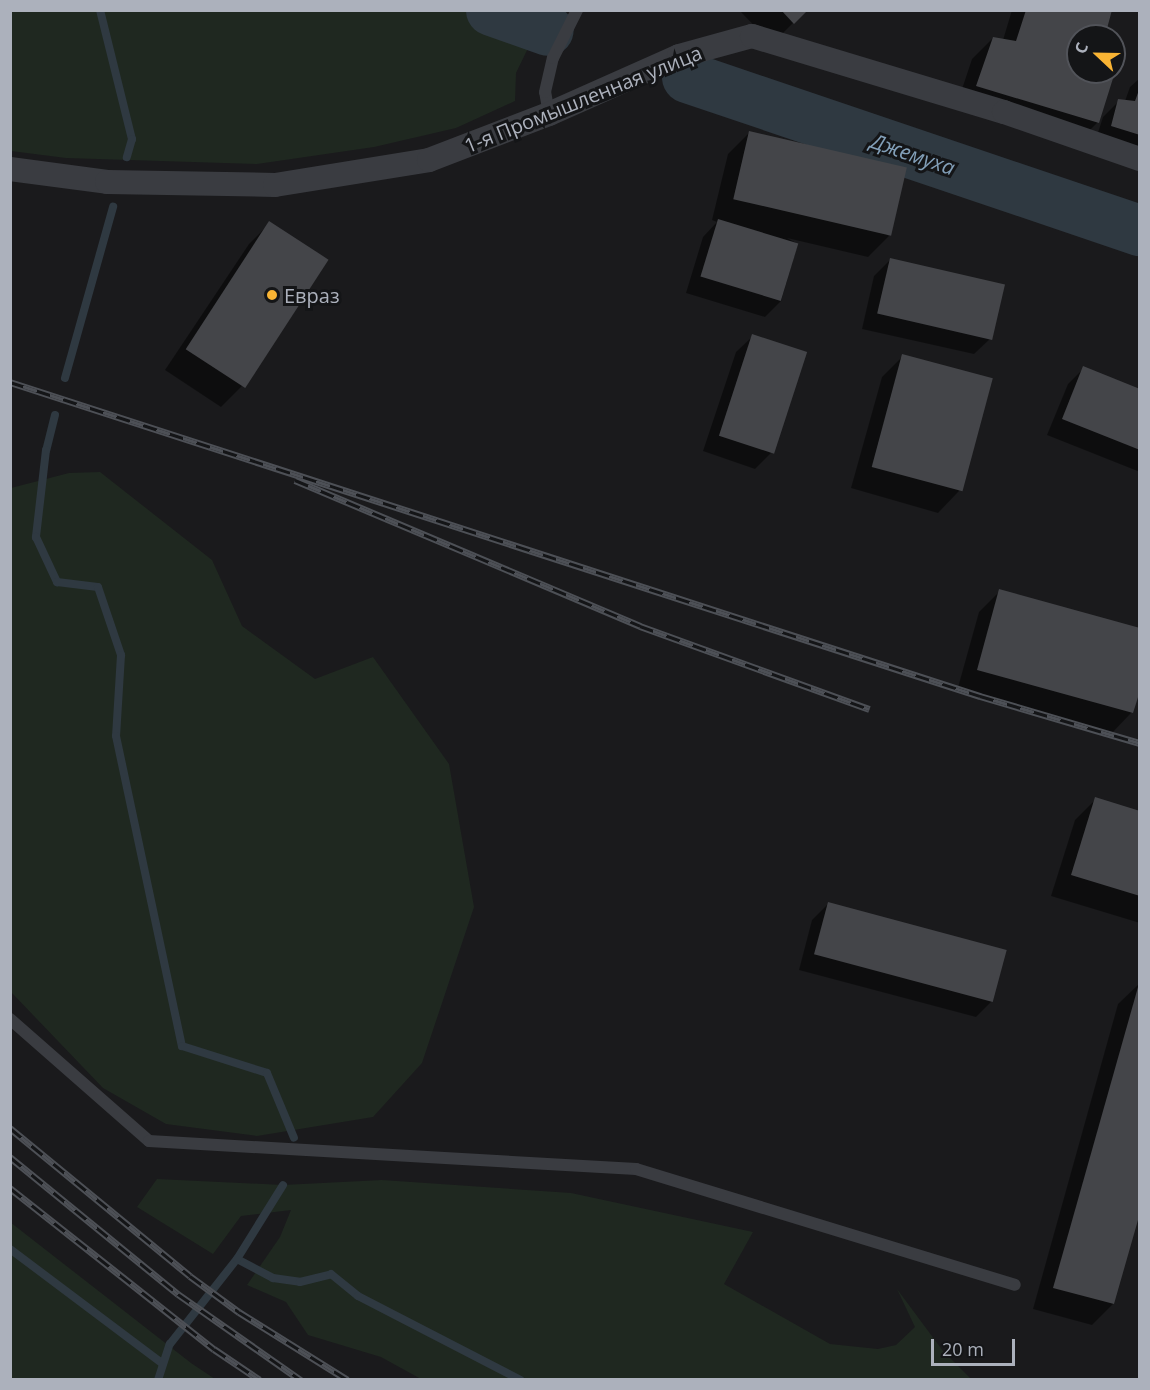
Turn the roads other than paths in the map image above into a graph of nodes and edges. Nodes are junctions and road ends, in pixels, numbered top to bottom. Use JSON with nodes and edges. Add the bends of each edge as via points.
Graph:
{"nodes":[{"id":1,"x":577,"y":10,"type":"edge"},
{"id":2,"x":549,"y":114,"type":"junction"},
{"id":3,"x":1140,"y":159,"type":"edge"},
{"id":4,"x":10,"y":169,"type":"edge"},
{"id":5,"x":10,"y":1019,"type":"edge"},
{"id":6,"x":1015,"y":1286,"type":"dead end"}],
"edges":[{"from":1,"to":2,"type":"lane","via":[[553,58],[545,92]]},
{"from":2,"to":3,"type":"street","name":"1-я Промышленная улица","via":[[679,57],[752,36],[1004,112]]},
{"from":2,"to":4,"type":"street","name":"1-я Промышленная улица","via":[[429,160],[275,185],[107,182]]},
{"from":5,"to":6,"type":"lane","via":[[149,1141],[636,1169]]}]}
